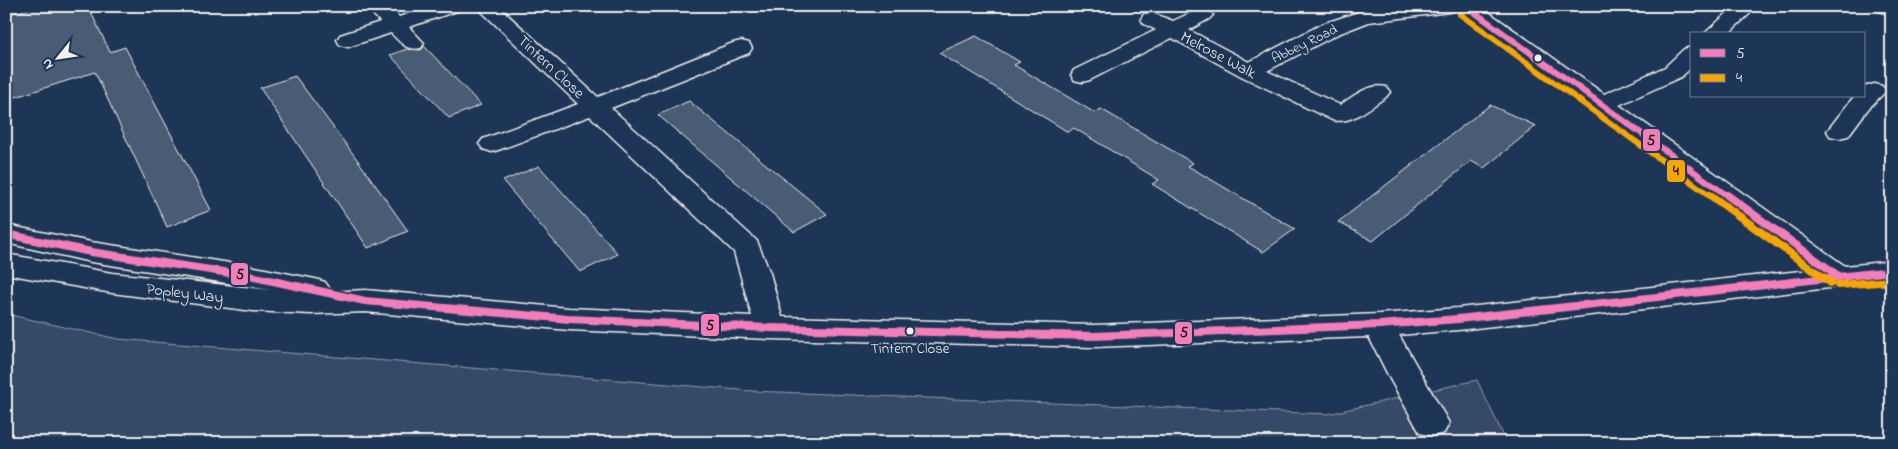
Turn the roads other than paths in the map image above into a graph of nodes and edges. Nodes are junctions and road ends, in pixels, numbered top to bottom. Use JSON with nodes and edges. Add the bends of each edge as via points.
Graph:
{"nodes":[{"id":1,"x":376,"y":6,"type":"edge"},
{"id":2,"x":453,"y":6,"type":"edge"},
{"id":3,"x":486,"y":6,"type":"edge"},
{"id":4,"x":1449,"y":6,"type":"edge"},
{"id":5,"x":1466,"y":6,"type":"edge"},
{"id":6,"x":1748,"y":6,"type":"edge"},
{"id":7,"x":1202,"y":15,"type":"dead end"},
{"id":8,"x":1152,"y":19,"type":"dead end"},
{"id":9,"x":393,"y":24,"type":"junction"},
{"id":10,"x":1173,"y":30,"type":"junction"},
{"id":11,"x":1717,"y":32,"type":"edge"},
{"id":12,"x":348,"y":40,"type":"dead end"},
{"id":13,"x":413,"y":43,"type":"dead end"},
{"id":14,"x":742,"y":48,"type":"dead end"},
{"id":15,"x":1690,"y":56,"type":"edge"},
{"id":16,"x":1249,"y":71,"type":"junction"},
{"id":17,"x":1082,"y":75,"type":"dead end"},
{"id":18,"x":1378,"y":92,"type":"dead end"},
{"id":19,"x":1866,"y":98,"type":"edge"},
{"id":20,"x":1599,"y":104,"type":"junction"},
{"id":21,"x":595,"y":106,"type":"junction"},
{"id":22,"x":1839,"y":130,"type":"dead end"},
{"id":23,"x":492,"y":144,"type":"dead end"},
{"id":24,"x":6,"y":234,"type":"edge"},
{"id":25,"x":6,"y":264,"type":"edge"},
{"id":26,"x":1892,"y":271,"type":"edge"},
{"id":27,"x":1837,"y":275,"type":"junction"},
{"id":28,"x":365,"y":301,"type":"junction"},
{"id":29,"x":1379,"y":325,"type":"junction"},
{"id":30,"x":770,"y":328,"type":"junction"},
{"id":31,"x":1432,"y":423,"type":"dead end"}],
"edges":[{"from":1,"to":9,"type":"street"},
{"from":2,"to":9,"type":"street"},
{"from":3,"to":21,"type":"street","name":"Tintern Close"},
{"from":4,"to":16,"type":"street","name":"Abbey Road","via":[[1365,16],[1330,28]]},
{"from":5,"to":20,"type":"street"},
{"from":6,"to":11,"type":"street"},
{"from":7,"to":10,"type":"street"},
{"from":8,"to":10,"type":"street","name":"Melrose Walk"},
{"from":9,"to":12,"type":"street"},
{"from":9,"to":13,"type":"street"},
{"from":10,"to":16,"type":"street","name":"Melrose Walk"},
{"from":10,"to":17,"type":"street"},
{"from":14,"to":21,"type":"street","name":"Tintern Close"},
{"from":15,"to":20,"type":"street","via":[[1673,72]]},
{"from":16,"to":18,"type":"street","name":"Melrose Walk","via":[[1341,115]]},
{"from":19,"to":22,"type":"street"},
{"from":20,"to":27,"type":"street"},
{"from":21,"to":23,"type":"street","name":"Tintern Close"},
{"from":21,"to":30,"type":"street","name":"Tintern Close","via":[[747,248]]},
{"from":24,"to":28,"type":"street","name":"Popley Way","via":[[91,252],[250,276]]},
{"from":25,"to":28,"type":"street","name":"Popley Way","via":[[112,284],[253,300]]},
{"from":26,"to":27,"type":"street","name":"Popley Way"},
{"from":27,"to":29,"type":"street","name":"Popley Way","via":[[1467,318]]},
{"from":28,"to":30,"type":"street","name":"Popley Way","via":[[569,319]]},
{"from":29,"to":30,"type":"street","name":"Popley Way","via":[[1093,336]]},
{"from":29,"to":31,"type":"street"}]}
